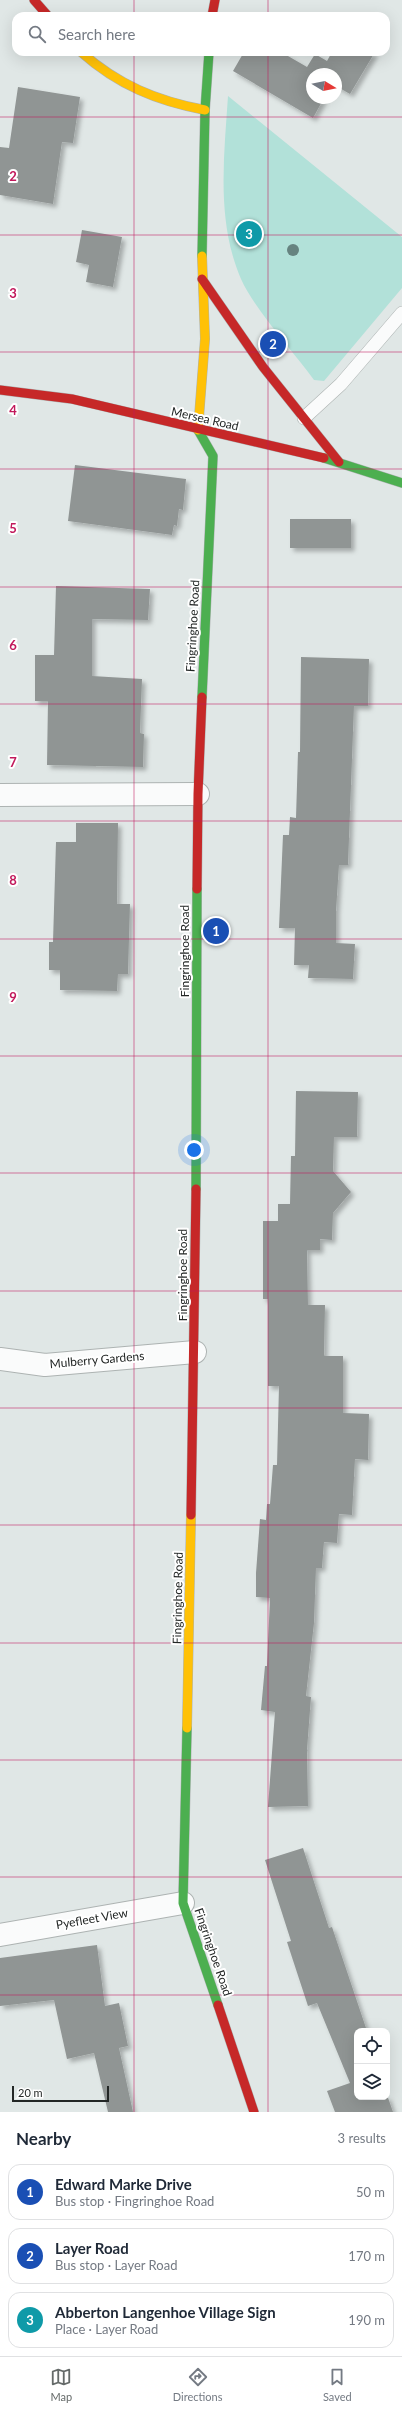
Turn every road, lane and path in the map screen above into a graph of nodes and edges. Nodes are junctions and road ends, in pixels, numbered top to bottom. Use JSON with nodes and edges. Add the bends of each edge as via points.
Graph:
{"nodes":[{"id":1,"x":34,"y":0,"type":"edge"},
{"id":2,"x":215,"y":0,"type":"edge"},
{"id":3,"x":44,"y":12,"type":"edge"},
{"id":4,"x":213,"y":12,"type":"edge"},
{"id":5,"x":86,"y":56,"type":"edge"},
{"id":6,"x":209,"y":56,"type":"edge"},
{"id":7,"x":205,"y":110,"type":"junction"},
{"id":8,"x":202,"y":279,"type":"junction"},
{"id":9,"x":402,"y":313,"type":"edge"},
{"id":10,"x":0,"y":390,"type":"edge"},
{"id":11,"x":304,"y":418,"type":"junction"},
{"id":12,"x":198,"y":430,"type":"junction"},
{"id":13,"x":339,"y":462,"type":"junction"},
{"id":14,"x":402,"y":483,"type":"edge"},
{"id":15,"x":0,"y":794,"type":"edge"},
{"id":16,"x":198,"y":794,"type":"junction"},
{"id":17,"x":195,"y":1352,"type":"junction"},
{"id":18,"x":0,"y":1359,"type":"edge"},
{"id":19,"x":183,"y":1903,"type":"junction"},
{"id":20,"x":0,"y":1935,"type":"edge"},
{"id":21,"x":254,"y":2112,"type":"edge"}],
"edges":[{"from":1,"to":3,"type":"street"},
{"from":2,"to":4,"type":"street"},
{"from":5,"to":7,"type":"street","via":[[108,76],[126,86],[166,103]]},
{"from":6,"to":7,"type":"street"},
{"from":7,"to":8,"type":"street"},
{"from":8,"to":11,"type":"street","via":[[263,368]]},
{"from":8,"to":12,"type":"street","via":[[205,339]]},
{"from":9,"to":11,"type":"lane","via":[[341,384]]},
{"from":10,"to":12,"type":"street","name":"Mersea Road","via":[[72,399]]},
{"from":11,"to":13,"type":"street"},
{"from":12,"to":13,"type":"street","name":"Mersea Road"},
{"from":12,"to":16,"type":"street","name":"Fingringhoe Road","via":[[213,456]]},
{"from":13,"to":14,"type":"street","name":"Mersea Road"},
{"from":15,"to":16,"type":"street"},
{"from":16,"to":17,"type":"street","name":"Fingringhoe Road"},
{"from":17,"to":18,"type":"street","name":"Mulberry Gardens","via":[[45,1365]]},
{"from":17,"to":19,"type":"street","name":"Fingringhoe Road"},
{"from":19,"to":20,"type":"street","name":"Pyefleet View"},
{"from":19,"to":21,"type":"street","name":"Fingringhoe Road"}]}
